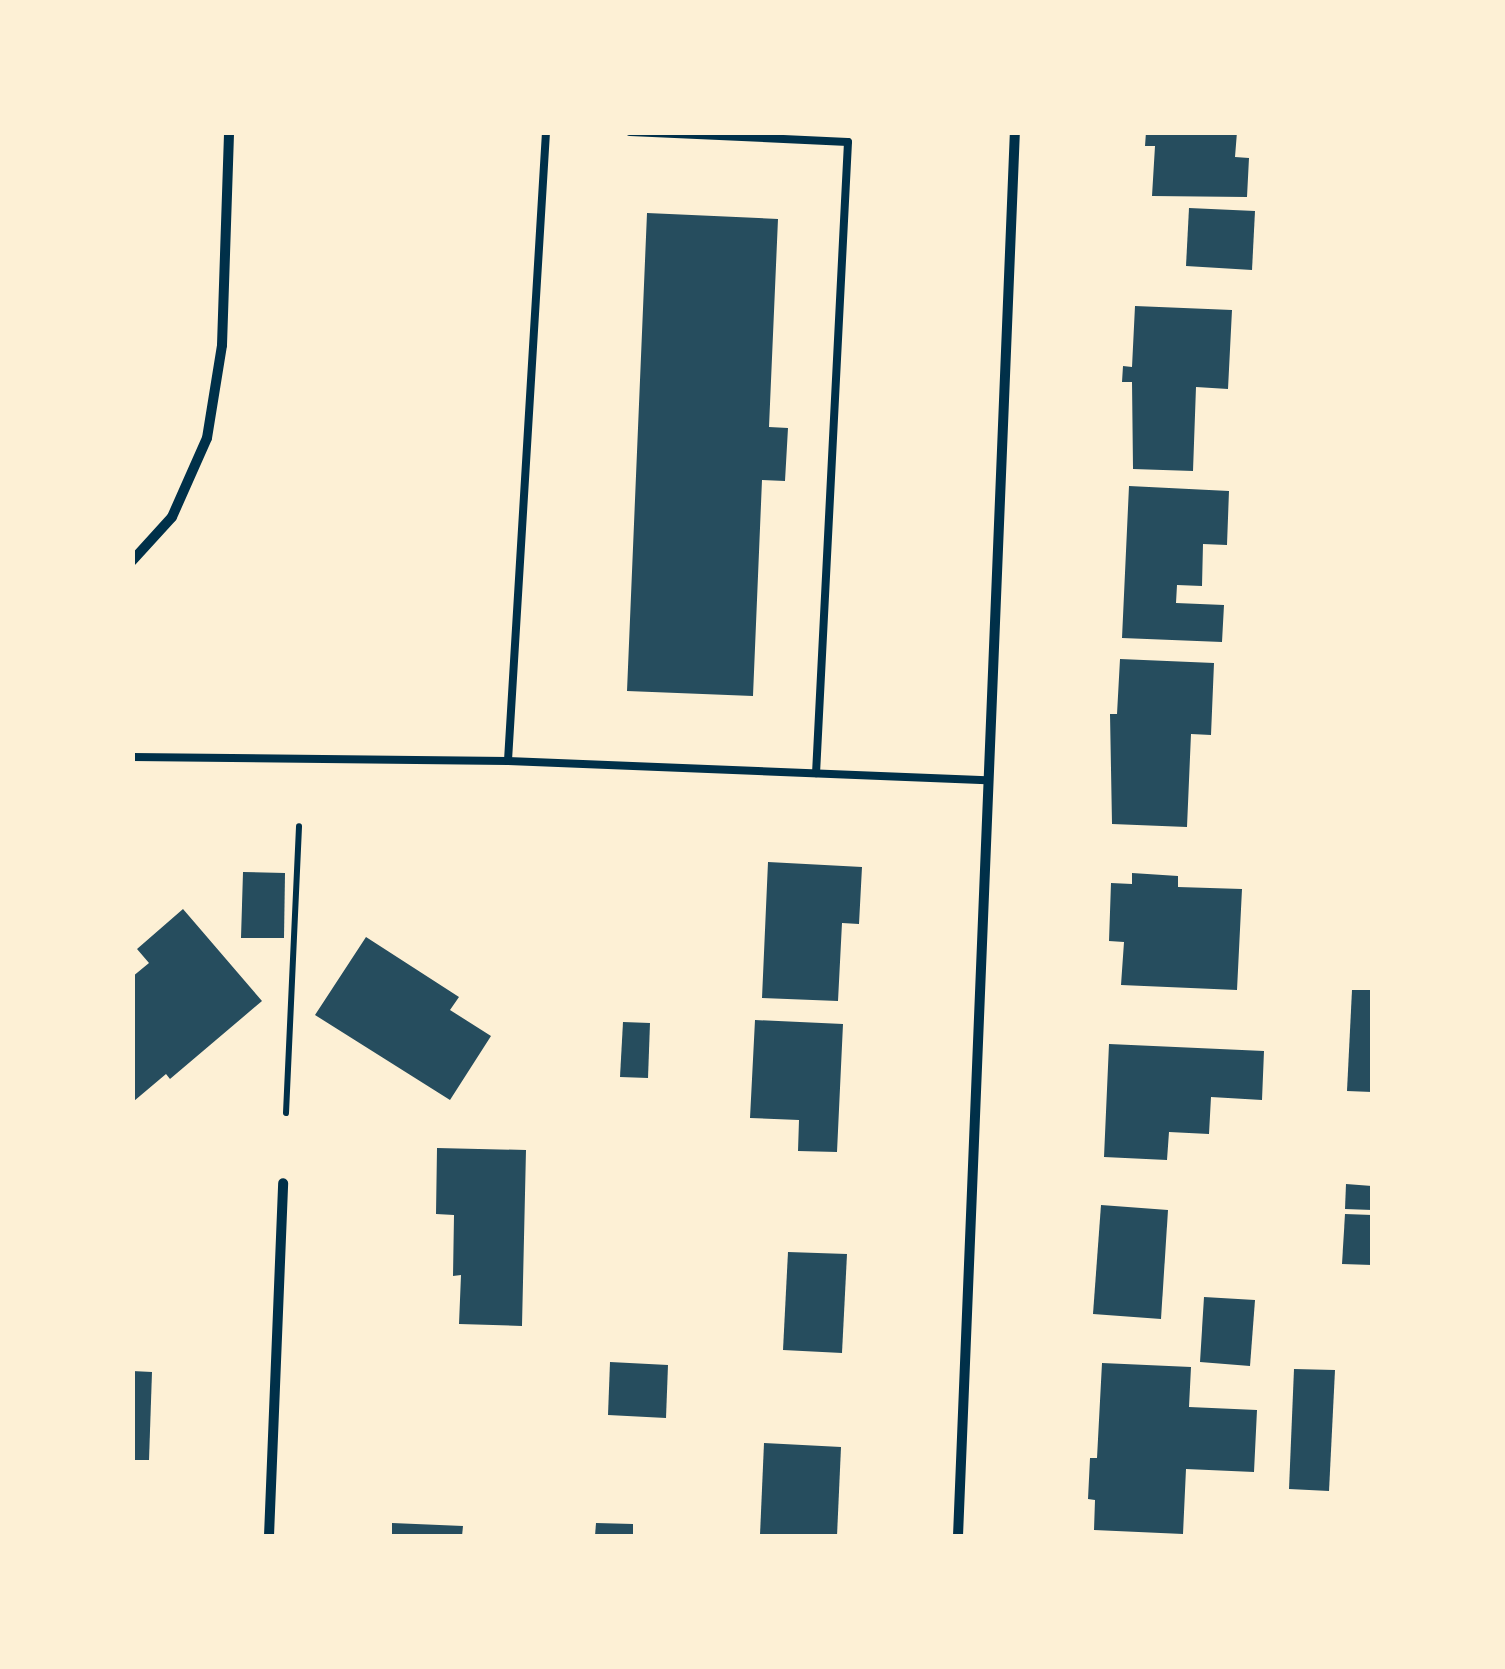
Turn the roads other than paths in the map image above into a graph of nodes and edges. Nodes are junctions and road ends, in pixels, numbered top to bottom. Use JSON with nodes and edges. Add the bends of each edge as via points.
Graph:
{"nodes":[{"id":1,"x":229,"y":132,"type":"edge"},
{"id":2,"x":546,"y":132,"type":"edge"},
{"id":3,"x":630,"y":132,"type":"edge"},
{"id":4,"x":1015,"y":132,"type":"edge"},
{"id":5,"x":848,"y":137,"type":"edge"},
{"id":6,"x":132,"y":561,"type":"edge"},
{"id":7,"x":132,"y":756,"type":"edge"},
{"id":8,"x":508,"y":760,"type":"junction"},
{"id":9,"x":816,"y":773,"type":"junction"},
{"id":10,"x":986,"y":780,"type":"junction"},
{"id":11,"x":283,"y":1182,"type":"dead end"},
{"id":12,"x":269,"y":1536,"type":"edge"},
{"id":13,"x":958,"y":1536,"type":"edge"}],
"edges":[{"from":1,"to":6,"type":"street","via":[[222,345],[207,438],[172,517]]},
{"from":2,"to":8,"type":"lane"},
{"from":3,"to":5,"type":"lane"},
{"from":4,"to":10,"type":"street"},
{"from":5,"to":9,"type":"lane"},
{"from":7,"to":8,"type":"lane"},
{"from":8,"to":9,"type":"lane"},
{"from":9,"to":10,"type":"lane"},
{"from":10,"to":13,"type":"street"},
{"from":11,"to":12,"type":"street"}]}
